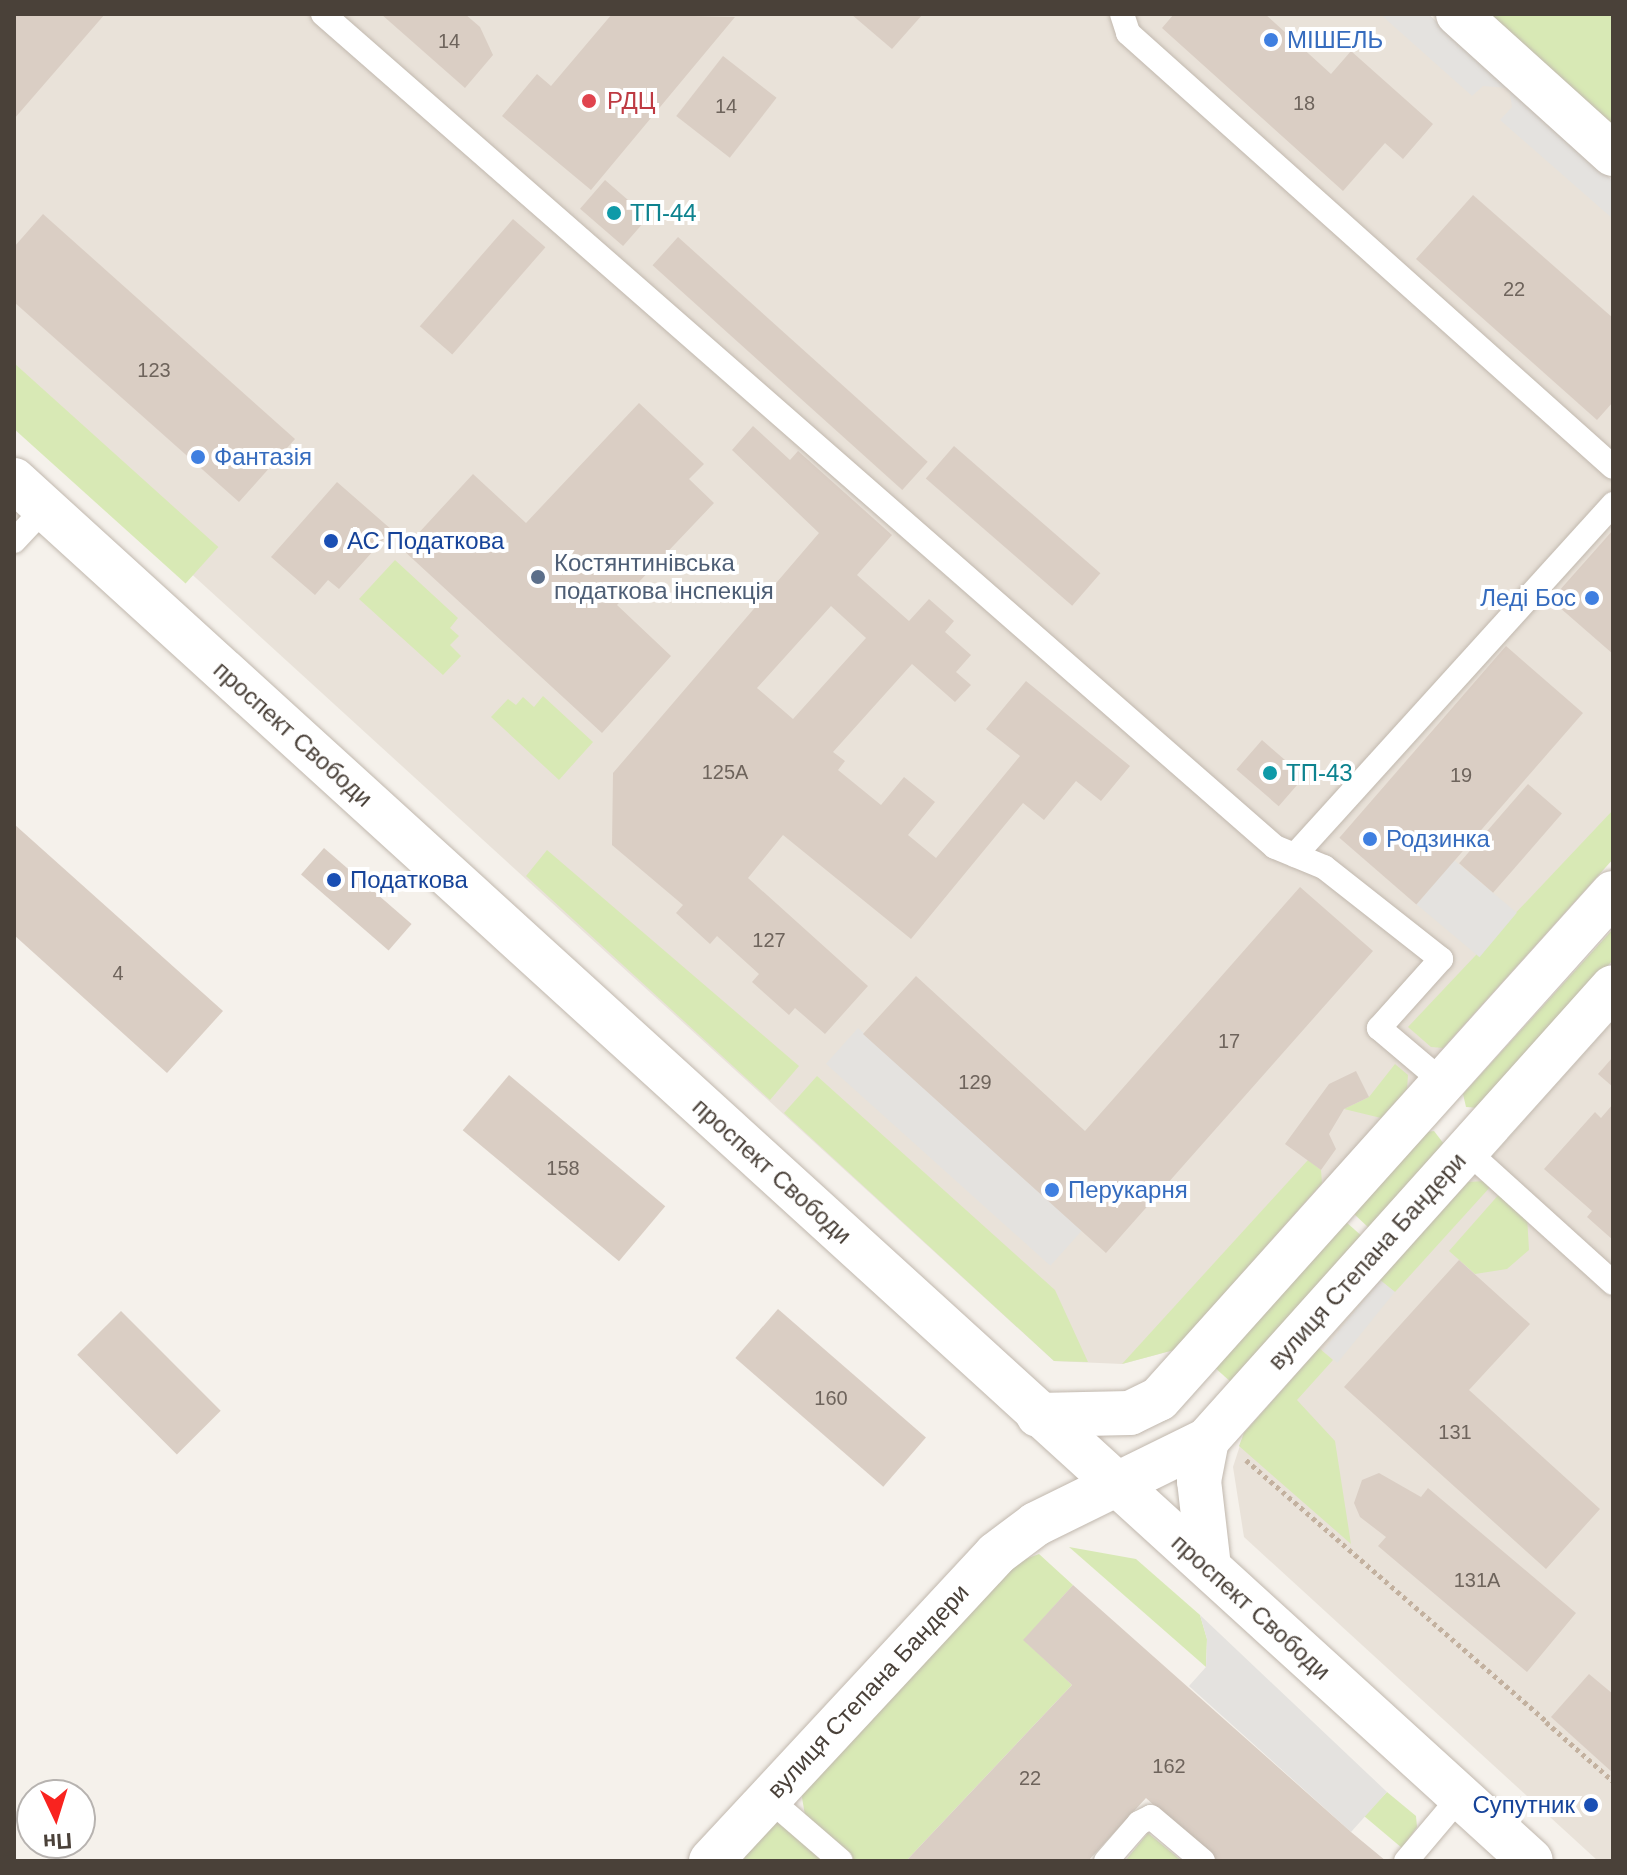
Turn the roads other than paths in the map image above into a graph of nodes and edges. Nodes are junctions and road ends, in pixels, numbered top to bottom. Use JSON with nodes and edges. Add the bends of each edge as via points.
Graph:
{"nodes":[{"id":1,"x":323,"y":14,"type":"edge"},
{"id":2,"x":1122,"y":14,"type":"edge"},
{"id":3,"x":1458,"y":14,"type":"edge"},
{"id":4,"x":1613,"y":154,"type":"edge"},
{"id":5,"x":1613,"y":467,"type":"edge"},
{"id":6,"x":29,"y":494,"type":"edge"},
{"id":7,"x":1613,"y":504,"type":"edge"},
{"id":8,"x":14,"y":541,"type":"edge"},
{"id":9,"x":1295,"y":855,"type":"junction"},
{"id":10,"x":1613,"y":893,"type":"edge"},
{"id":11,"x":1613,"y":987,"type":"edge"},
{"id":12,"x":1434,"y":1092,"type":"junction"},
{"id":13,"x":1472,"y":1144,"type":"junction"},
{"id":14,"x":1613,"y":1283,"type":"edge"},
{"id":15,"x":1159,"y":1399,"type":"junction"},
{"id":16,"x":1038,"y":1415,"type":"junction"},
{"id":17,"x":1222,"y":1447,"type":"junction"},
{"id":18,"x":1117,"y":1484,"type":"junction"},
{"id":19,"x":1209,"y":1567,"type":"junction"},
{"id":20,"x":1460,"y":1797,"type":"junction"},
{"id":21,"x":768,"y":1798,"type":"junction"},
{"id":22,"x":711,"y":1861,"type":"edge"},
{"id":23,"x":841,"y":1861,"type":"edge"},
{"id":24,"x":1106,"y":1861,"type":"edge"},
{"id":25,"x":1203,"y":1861,"type":"edge"},
{"id":26,"x":1406,"y":1861,"type":"edge"},
{"id":27,"x":1531,"y":1861,"type":"edge"}],
"edges":[{"from":1,"to":9,"type":"lane","via":[[1275,847]]},
{"from":2,"to":5,"type":"lane","via":[[1128,33]]},
{"from":3,"to":4,"type":"street"},
{"from":6,"to":8,"type":"lane"},
{"from":6,"to":16,"type":"street","name":"проспект Свободи"},
{"from":7,"to":9,"type":"lane"},
{"from":9,"to":12,"type":"lane","via":[[1324,867],[1441,959],[1379,1028]]},
{"from":10,"to":12,"type":"street"},
{"from":11,"to":13,"type":"street","name":"вулиця Степана Бандери"},
{"from":12,"to":13,"type":"street","via":[[1438,1117]]},
{"from":12,"to":15,"type":"street"},
{"from":13,"to":14,"type":"lane"},
{"from":13,"to":17,"type":"street","name":"вулиця Степана Бандери"},
{"from":15,"to":16,"type":"street","via":[[1130,1413]]},
{"from":15,"to":18,"type":"street"},
{"from":16,"to":18,"type":"street","name":"проспект Свободи"},
{"from":17,"to":18,"type":"street","name":"вулиця Степана Бандери"},
{"from":17,"to":19,"type":"street","via":[[1199,1481]]},
{"from":18,"to":19,"type":"street","name":"проспект Свободи"},
{"from":18,"to":21,"type":"street","name":"вулиця Степана Бандери","via":[[1036,1524],[996,1554]]},
{"from":19,"to":20,"type":"street","name":"проспект Свободи"},
{"from":20,"to":26,"type":"lane"},
{"from":20,"to":27,"type":"street","name":"проспект Свободи"},
{"from":21,"to":22,"type":"street","name":"вулиця Степана Бандери"},
{"from":21,"to":23,"type":"lane"},
{"from":24,"to":25,"type":"lane","via":[[1139,1823],[1151,1817]]}]}
